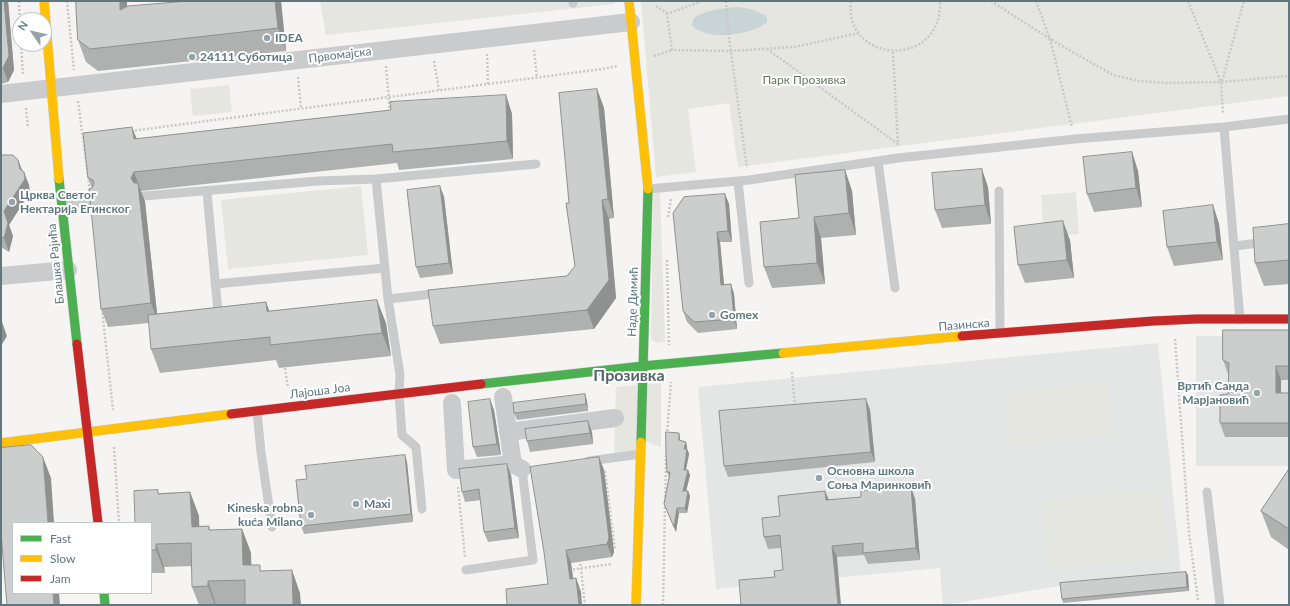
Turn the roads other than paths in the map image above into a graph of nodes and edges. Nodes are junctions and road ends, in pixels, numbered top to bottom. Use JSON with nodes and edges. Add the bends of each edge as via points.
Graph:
{"nodes":[{"id":1,"x":44,"y":1,"type":"edge"},
{"id":2,"x":629,"y":1,"type":"edge"},
{"id":3,"x":631,"y":22,"type":"junction"},
{"id":4,"x":50,"y":88,"type":"junction"},
{"id":5,"x":1,"y":94,"type":"edge"},
{"id":6,"x":1289,"y":119,"type":"edge"},
{"id":7,"x":1224,"y":127,"type":"junction"},
{"id":8,"x":878,"y":161,"type":"junction"},
{"id":9,"x":536,"y":164,"type":"dead end"},
{"id":10,"x":376,"y":179,"type":"junction"},
{"id":11,"x":738,"y":181,"type":"junction"},
{"id":12,"x":648,"y":189,"type":"junction"},
{"id":13,"x":998,"y":191,"type":"dead end"},
{"id":14,"x":207,"y":192,"type":"junction"},
{"id":15,"x":144,"y":196,"type":"dead end"},
{"id":16,"x":93,"y":203,"type":"edge"},
{"id":17,"x":62,"y":206,"type":"junction"},
{"id":18,"x":1289,"y":239,"type":"edge"},
{"id":19,"x":1235,"y":246,"type":"junction"},
{"id":20,"x":385,"y":268,"type":"junction"},
{"id":21,"x":68,"y":270,"type":"junction"},
{"id":22,"x":1,"y":276,"type":"edge"},
{"id":23,"x":749,"y":283,"type":"dead end"},
{"id":24,"x":215,"y":284,"type":"junction"},
{"id":25,"x":895,"y":288,"type":"dead end"},
{"id":26,"x":449,"y":293,"type":"edge"},
{"id":27,"x":387,"y":304,"type":"junction"},
{"id":28,"x":1289,"y":319,"type":"edge"},
{"id":29,"x":1240,"y":320,"type":"junction"},
{"id":30,"x":235,"y":321,"type":"edge"},
{"id":31,"x":1000,"y":334,"type":"junction"},
{"id":32,"x":643,"y":366,"type":"junction"},
{"id":33,"x":399,"y":393,"type":"junction"},
{"id":34,"x":503,"y":397,"type":"dead end"},
{"id":35,"x":452,"y":403,"type":"dead end"},
{"id":36,"x":257,"y":412,"type":"junction"},
{"id":37,"x":615,"y":418,"type":"dead end"},
{"id":38,"x":88,"y":432,"type":"junction"},
{"id":39,"x":508,"y":432,"type":"junction"},
{"id":40,"x":1,"y":443,"type":"edge"},
{"id":41,"x":641,"y":454,"type":"junction"},
{"id":42,"x":582,"y":462,"type":"edge"},
{"id":43,"x":524,"y":467,"type":"junction"},
{"id":44,"x":1207,"y":492,"type":"dead end"},
{"id":45,"x":422,"y":509,"type":"dead end"},
{"id":46,"x":98,"y":522,"type":"edge"},
{"id":47,"x":272,"y":527,"type":"dead end"},
{"id":48,"x":466,"y":570,"type":"road end"},
{"id":49,"x":104,"y":594,"type":"edge"},
{"id":50,"x":106,"y":605,"type":"edge"},
{"id":51,"x":636,"y":605,"type":"edge"},
{"id":52,"x":1220,"y":605,"type":"edge"}],
"edges":[{"from":1,"to":4,"type":"street","name":"Блашка Рајића"},
{"from":2,"to":3,"type":"street","name":"Наде Димић"},
{"from":3,"to":4,"type":"street","name":"Првомајска"},
{"from":3,"to":12,"type":"street","name":"Наде Димић"},
{"from":4,"to":5,"type":"street","name":"Првомајска"},
{"from":4,"to":17,"type":"street","name":"Блашка Рајића"},
{"from":6,"to":7,"type":"lane"},
{"from":7,"to":8,"type":"lane","via":[[1075,139]]},
{"from":7,"to":19,"type":"lane"},
{"from":8,"to":11,"type":"lane"},
{"from":8,"to":25,"type":"lane"},
{"from":9,"to":10,"type":"lane"},
{"from":10,"to":14,"type":"lane","via":[[318,181]]},
{"from":10,"to":20,"type":"lane"},
{"from":11,"to":12,"type":"lane"},
{"from":11,"to":23,"type":"lane"},
{"from":12,"to":32,"type":"street","name":"Наде Димић"},
{"from":13,"to":31,"type":"lane"},
{"from":14,"to":15,"type":"lane"},
{"from":14,"to":24,"type":"lane"},
{"from":16,"to":17,"type":"lane"},
{"from":17,"to":21,"type":"street","name":"Блашка Рајића"},
{"from":18,"to":19,"type":"lane"},
{"from":19,"to":29,"type":"lane"},
{"from":20,"to":24,"type":"lane"},
{"from":20,"to":27,"type":"lane"},
{"from":21,"to":22,"type":"street"},
{"from":21,"to":38,"type":"street","name":"Блашка Рајића"},
{"from":24,"to":30,"type":"lane","via":[[218,312]]},
{"from":26,"to":27,"type":"lane"},
{"from":27,"to":33,"type":"lane","via":[[400,375]]},
{"from":28,"to":29,"type":"street","name":"Пазинска"},
{"from":29,"to":31,"type":"street","name":"Пазинска","via":[[1153,321]]},
{"from":31,"to":32,"type":"street","name":"Пазинска"},
{"from":32,"to":33,"type":"street","name":"Лајоша Јоа"},
{"from":32,"to":41,"type":"street","name":"Наде Димић"},
{"from":33,"to":36,"type":"street","name":"Лајоша Јоа"},
{"from":33,"to":45,"type":"lane","via":[[402,435],[416,447]]},
{"from":34,"to":39,"type":"street"},
{"from":35,"to":43,"type":"street","via":[[456,470]]},
{"from":36,"to":38,"type":"street","name":"Лајоша Јоа"},
{"from":36,"to":47,"type":"lane"},
{"from":37,"to":39,"type":"street"},
{"from":38,"to":40,"type":"street","name":"Лајоша Јоа"},
{"from":38,"to":46,"type":"street","name":"Блашка Рајића"},
{"from":39,"to":43,"type":"street"},
{"from":41,"to":42,"type":"lane"},
{"from":41,"to":51,"type":"street","name":"Наде Димић"},
{"from":43,"to":48,"type":"lane","via":[[533,560]]},
{"from":44,"to":52,"type":"lane"},
{"from":49,"to":50,"type":"street"}]}
